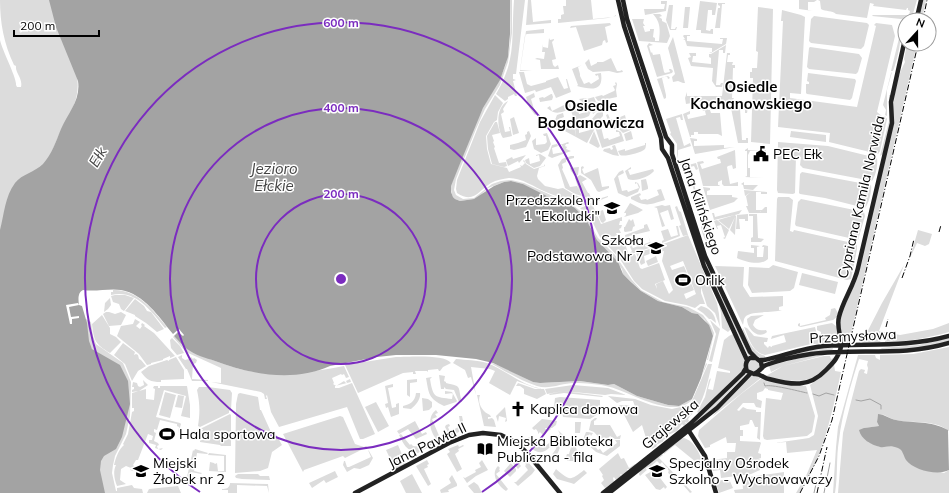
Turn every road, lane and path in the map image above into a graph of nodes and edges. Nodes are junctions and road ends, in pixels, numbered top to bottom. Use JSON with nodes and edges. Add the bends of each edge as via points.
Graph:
{"nodes":[{"id":1,"x":618,"y":0,"type":"edge"},
{"id":2,"x":623,"y":0,"type":"edge"},
{"id":3,"x":921,"y":0,"type":"edge"},
{"id":4,"x":919,"y":7,"type":"junction"},
{"id":5,"x":918,"y":12,"type":"edge"},
{"id":6,"x":918,"y":12,"type":"edge"},
{"id":7,"x":902,"y":54,"type":"edge"},
{"id":8,"x":662,"y":145,"type":"junction"},
{"id":9,"x":671,"y":145,"type":"junction"},
{"id":10,"x":663,"y":151,"type":"junction"},
{"id":11,"x":949,"y":336,"type":"edge"},
{"id":12,"x":949,"y":343,"type":"edge"},
{"id":13,"x":757,"y":359,"type":"junction"},
{"id":14,"x":747,"y":360,"type":"junction"},
{"id":15,"x":746,"y":368,"type":"junction"},
{"id":16,"x":762,"y":369,"type":"junction"},
{"id":17,"x":753,"y":374,"type":"junction"},
{"id":18,"x":768,"y":379,"type":"junction"},
{"id":19,"x":687,"y":429,"type":"junction"},
{"id":20,"x":355,"y":493,"type":"edge"},
{"id":21,"x":560,"y":493,"type":"edge"},
{"id":22,"x":603,"y":493,"type":"edge"},
{"id":23,"x":609,"y":493,"type":"edge"},
{"id":24,"x":716,"y":493,"type":"edge"}],
"edges":[{"from":1,"to":8,"type":"street"},
{"from":2,"to":9,"type":"street","name":"Jana Kilińskiego","via":[[666,137]]},
{"from":3,"to":4,"type":"street"},
{"from":4,"to":5,"type":"street"},
{"from":4,"to":6,"type":"street"},
{"from":7,"to":18,"type":"street","name":"Cypriana Kamila Norwida","via":[[891,102],[892,123],[857,274],[839,317],[841,343],[838,356],[820,376],[809,382],[798,384]]},
{"from":8,"to":9,"type":"street","via":[[665,142]]},
{"from":8,"to":10,"type":"street"},
{"from":9,"to":10,"type":"street","via":[[669,152]]},
{"from":9,"to":13,"type":"street","name":"Jana Kilińskiego","via":[[705,256],[750,352]]},
{"from":10,"to":14,"type":"street","name":"Jana Kilińskiego","via":[[668,158],[704,266]]},
{"from":11,"to":13,"type":"street","name":"Przemysłowa","via":[[917,343],[814,348],[764,360]]},
{"from":12,"to":16,"type":"street","name":"Przemysłowa","via":[[913,351],[803,355],[766,365]]},
{"from":13,"to":14,"type":"street"},
{"from":13,"to":16,"type":"street","via":[[762,364]]},
{"from":14,"to":15,"type":"street"},
{"from":15,"to":17,"type":"street"},
{"from":15,"to":19,"type":"street","name":"Grajewska"},
{"from":16,"to":17,"type":"street"},
{"from":16,"to":18,"type":"street","via":[[763,375]]},
{"from":17,"to":18,"type":"street","name":"Cypriana Kamila Norwida"},
{"from":17,"to":19,"type":"street","name":"Grajewska","via":[[717,408]]},
{"from":19,"to":22,"type":"street","name":"Grajewska"},
{"from":19,"to":23,"type":"street","name":"Grajewska"},
{"from":19,"to":24,"type":"street","via":[[705,456]]},
{"from":20,"to":21,"type":"street","name":"Jana Pawła II","via":[[452,442],[482,433],[501,435],[519,445]]}]}
